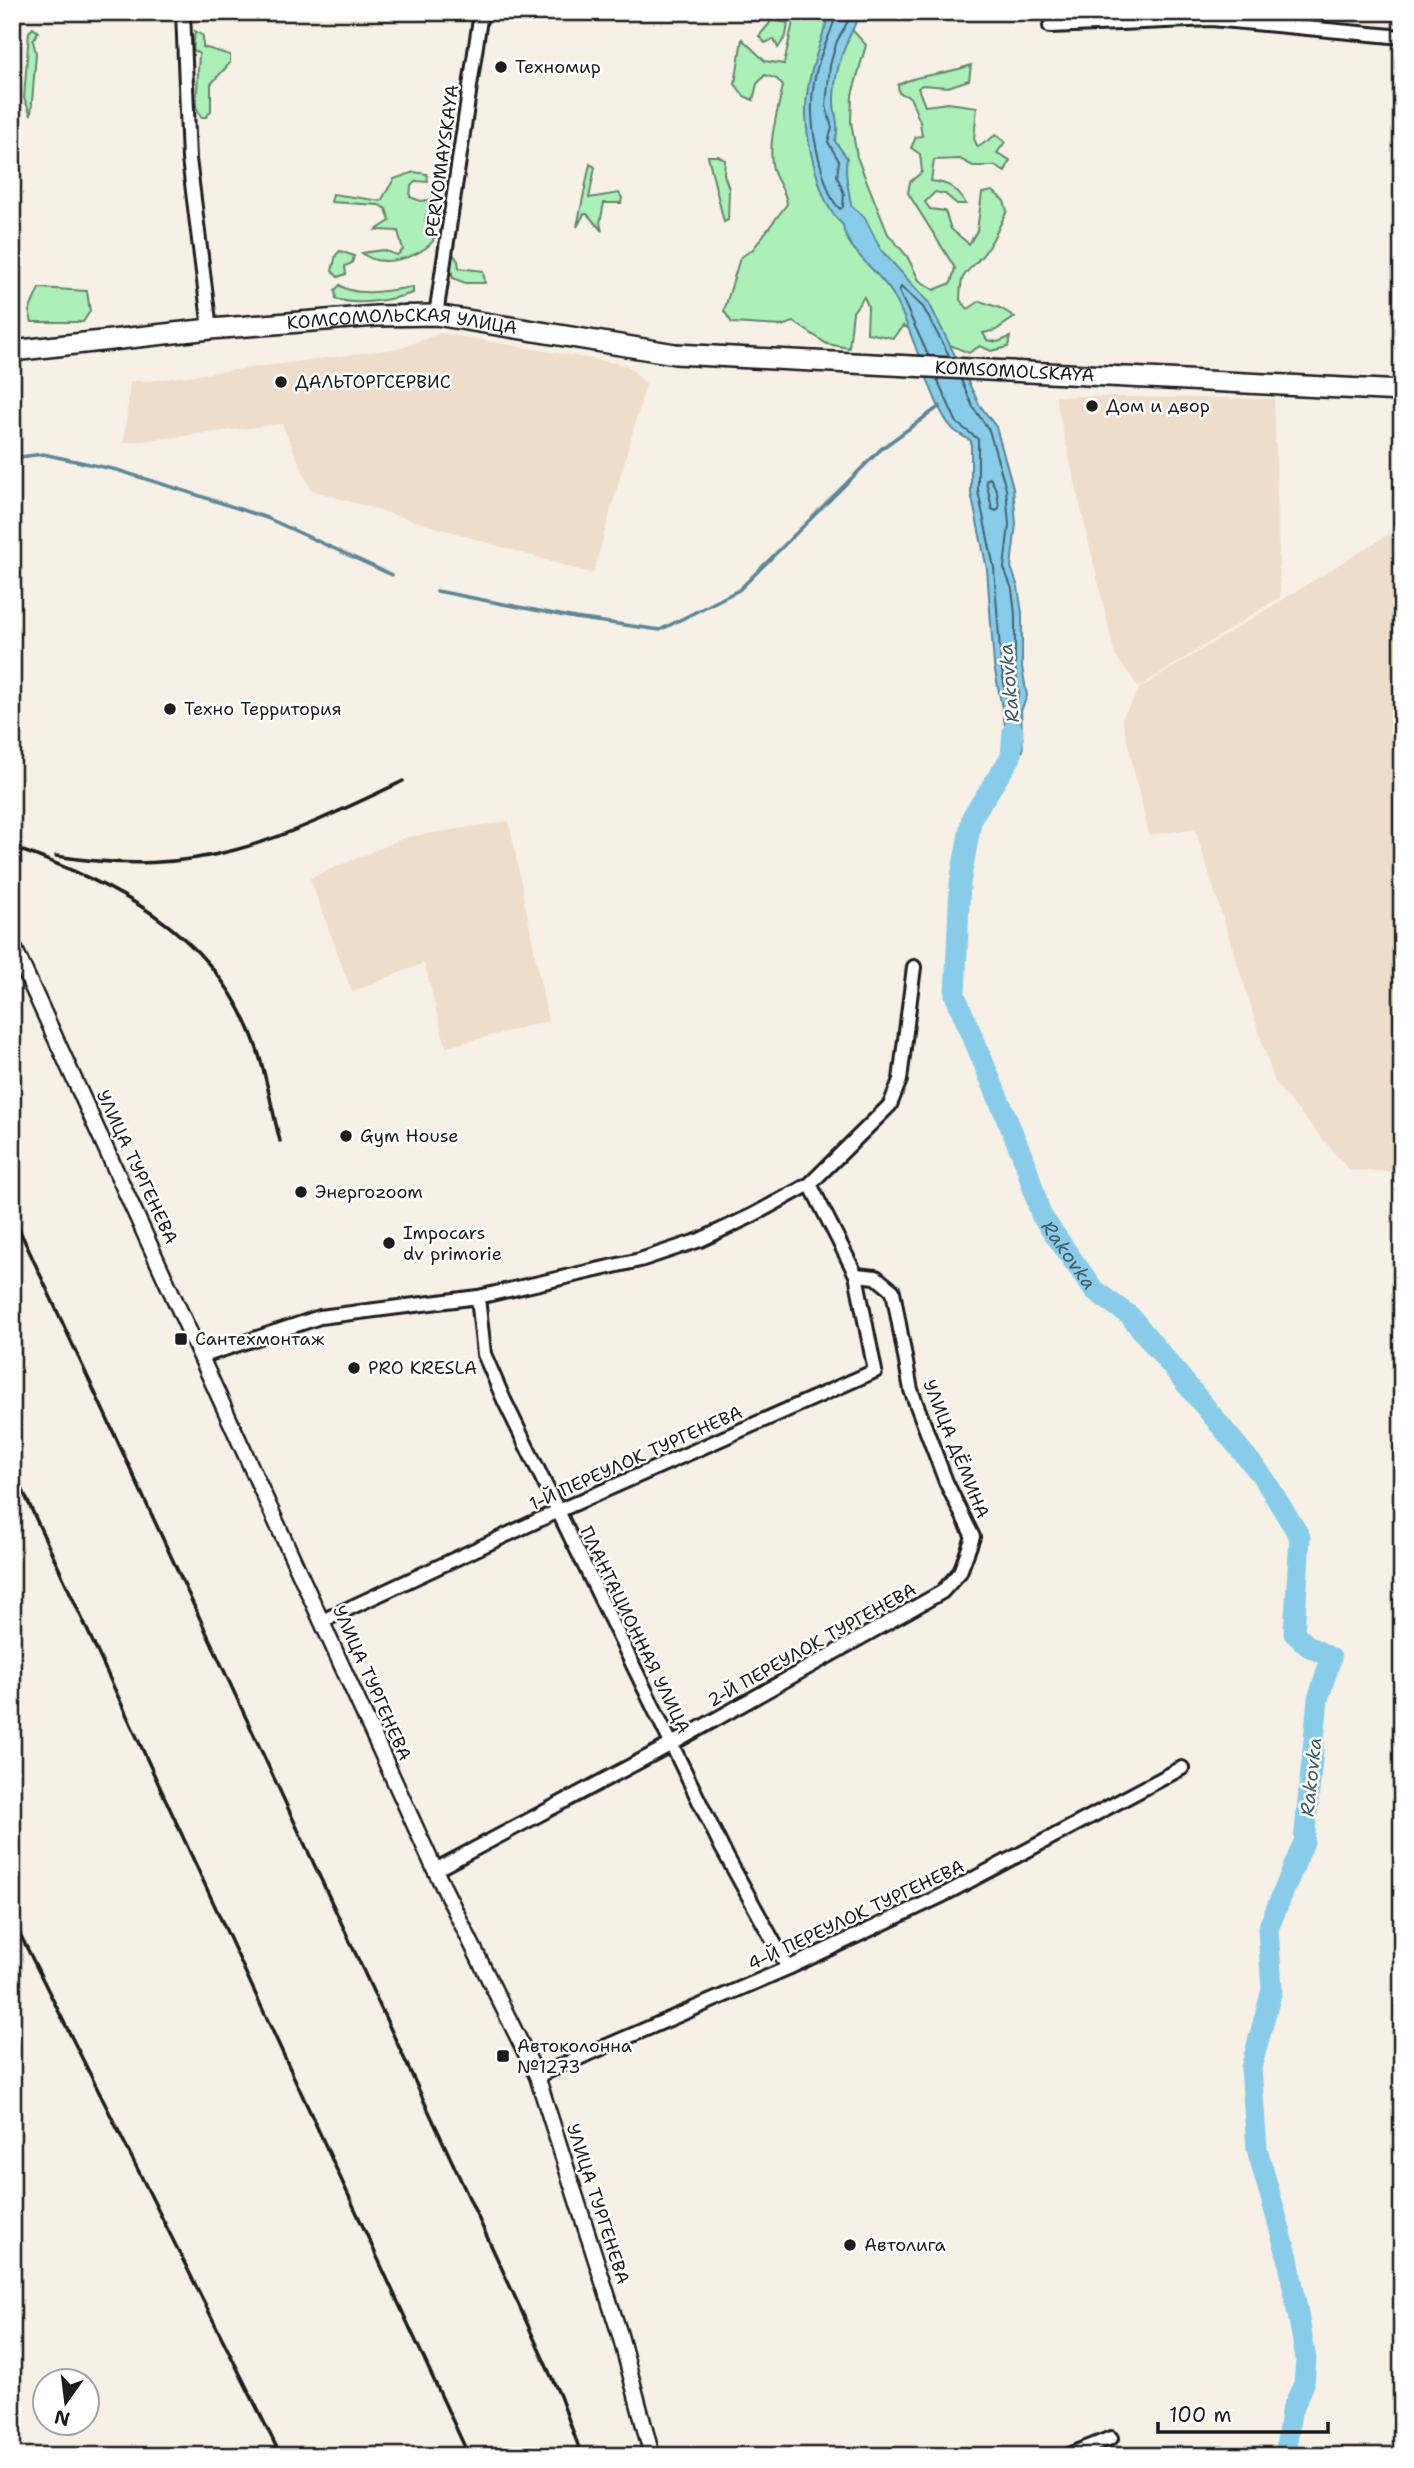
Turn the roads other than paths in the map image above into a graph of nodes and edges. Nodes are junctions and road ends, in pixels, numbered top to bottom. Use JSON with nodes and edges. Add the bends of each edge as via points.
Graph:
{"nodes":[{"id":1,"x":183,"y":12,"type":"edge"},
{"id":2,"x":481,"y":12,"type":"edge"},
{"id":3,"x":1050,"y":26,"type":"dead end"},
{"id":4,"x":1402,"y":37,"type":"edge"},
{"id":5,"x":436,"y":315,"type":"junction"},
{"id":6,"x":210,"y":329,"type":"junction"},
{"id":7,"x":12,"y":351,"type":"edge"},
{"id":8,"x":789,"y":362,"type":"joint"},
{"id":9,"x":1402,"y":391,"type":"edge"},
{"id":10,"x":12,"y":943,"type":"edge"},
{"id":11,"x":914,"y":967,"type":"dead end"},
{"id":12,"x":810,"y":1184,"type":"junction"},
{"id":13,"x":856,"y":1275,"type":"junction"},
{"id":14,"x":478,"y":1297,"type":"junction"},
{"id":15,"x":203,"y":1356,"type":"junction"},
{"id":16,"x":558,"y":1511,"type":"junction"},
{"id":17,"x":969,"y":1553,"type":"joint"},
{"id":18,"x":322,"y":1622,"type":"junction"},
{"id":19,"x":670,"y":1745,"type":"junction"},
{"id":20,"x":1182,"y":1769,"type":"dead end"},
{"id":21,"x":435,"y":1870,"type":"junction"},
{"id":22,"x":788,"y":1968,"type":"junction"},
{"id":23,"x":537,"y":2076,"type":"junction"},
{"id":24,"x":1111,"y":2438,"type":"dead end"},
{"id":25,"x":652,"y":2456,"type":"edge"},
{"id":26,"x":1066,"y":2456,"type":"edge"}],
"edges":[{"from":1,"to":6,"type":"street","via":[[189,159]]},
{"from":2,"to":5,"type":"street","name":"PERVOMAYSKAYA"},
{"from":3,"to":4,"type":"street","via":[[1212,19]]},
{"from":5,"to":6,"type":"main road","name":"КОМСОМОЛЬСКАЯ УЛИЦА"},
{"from":5,"to":8,"type":"main road","name":"КОМСОМОЛЬСКАЯ УЛИЦА","via":[[661,352]]},
{"from":6,"to":7,"type":"main road","name":"КОМСОМОЛЬСКАЯ УЛИЦА"},
{"from":8,"to":9,"type":"main road","name":"KOMSOMOLSKAYA"},
{"from":10,"to":15,"type":"street","name":"УЛИЦА ТУРГЕНЕВА"},
{"from":11,"to":12,"type":"street","via":[[900,1080],[890,1105]]},
{"from":12,"to":13,"type":"street"},
{"from":12,"to":14,"type":"street","via":[[700,1240],[640,1260]]},
{"from":13,"to":16,"type":"street","name":"1-Й ПЕРЕУЛОК ТУРГЕНЕВА","via":[[875,1371]]},
{"from":13,"to":17,"type":"street","name":"УЛИЦА ДЁМИНА","via":[[876,1277],[893,1292],[911,1390],[946,1482],[973,1537]]},
{"from":14,"to":15,"type":"street","via":[[320,1317]]},
{"from":14,"to":16,"type":"street","name":"ПЛАНТАЦИОННАЯ УЛИЦА","via":[[484,1354]]},
{"from":15,"to":18,"type":"street","name":"УЛИЦА ТУРГЕНЕВА"},
{"from":16,"to":18,"type":"street","name":"1-Й ПЕРЕУЛОК ТУРГЕНЕВА"},
{"from":16,"to":19,"type":"street","name":"ПЛАНТАЦИОННАЯ УЛИЦА"},
{"from":17,"to":19,"type":"street","name":"2-Й ПЕРЕУЛОК ТУРГЕНЕВА","via":[[942,1592]]},
{"from":18,"to":21,"type":"street","name":"УЛИЦА ТУРГЕНЕВА"},
{"from":19,"to":21,"type":"street","name":"2-Й ПЕРЕУЛОК ТУРГЕНЕВА"},
{"from":19,"to":22,"type":"street","name":"ПЛАНТАЦИОННАЯ УЛИЦА"},
{"from":20,"to":22,"type":"street","name":"4-Й ПЕРЕУЛОК ТУРГЕНЕВА","via":[[943,1895]]},
{"from":21,"to":23,"type":"street","name":"УЛИЦА ТУРГЕНЕВА"},
{"from":22,"to":23,"type":"street","name":"4-Й ПЕРЕУЛОК ТУРГЕНЕВА"},
{"from":23,"to":25,"type":"street","name":"УЛИЦА ТУРГЕНЕВА","via":[[620,2335]]},
{"from":24,"to":26,"type":"street"}]}
